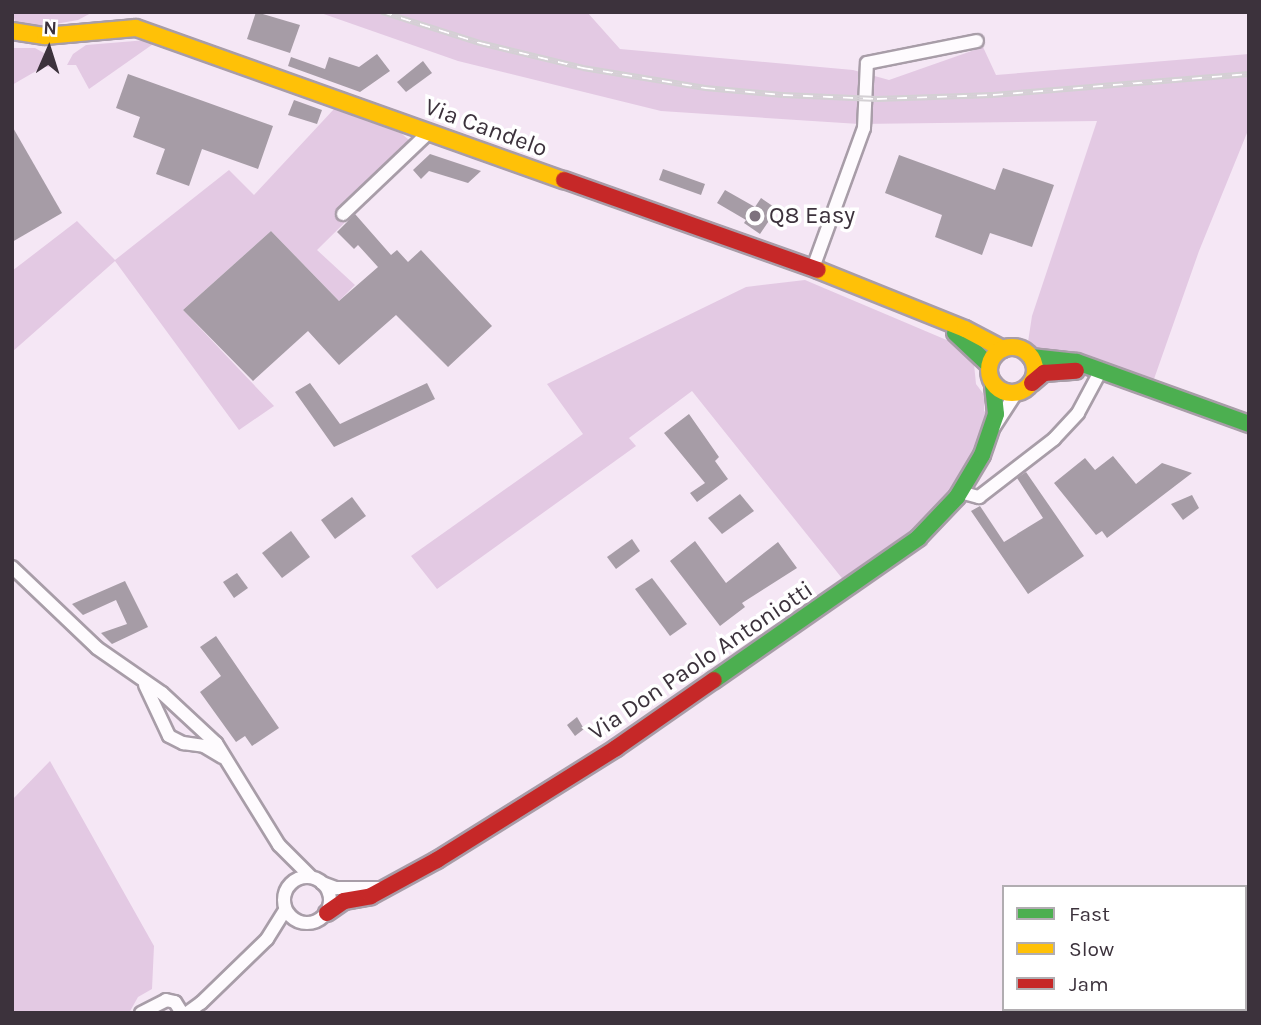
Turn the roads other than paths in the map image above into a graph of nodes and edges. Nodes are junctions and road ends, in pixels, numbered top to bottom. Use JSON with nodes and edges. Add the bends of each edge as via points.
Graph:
{"nodes":[{"id":1,"x":12,"y":31,"type":"edge"},
{"id":2,"x":977,"y":41,"type":"dead end"},
{"id":3,"x":429,"y":132,"type":"junction"},
{"id":4,"x":343,"y":214,"type":"dead end"},
{"id":5,"x":813,"y":268,"type":"junction"},
{"id":6,"x":936,"y":320,"type":"junction"},
{"id":7,"x":1003,"y":349,"type":"junction"},
{"id":8,"x":1031,"y":357,"type":"junction"},
{"id":9,"x":989,"y":365,"type":"junction"},
{"id":10,"x":1100,"y":372,"type":"junction"},
{"id":11,"x":993,"y":383,"type":"junction"},
{"id":12,"x":1032,"y":383,"type":"junction"},
{"id":13,"x":1016,"y":393,"type":"junction"},
{"id":14,"x":1249,"y":424,"type":"edge"},
{"id":15,"x":994,"y":428,"type":"junction"},
{"id":16,"x":970,"y":498,"type":"junction"},
{"id":17,"x":12,"y":567,"type":"edge"},
{"id":18,"x":142,"y":682,"type":"junction"},
{"id":19,"x":229,"y":761,"type":"junction"},
{"id":20,"x":279,"y":845,"type":"junction"},
{"id":21,"x":317,"y":880,"type":"junction"},
{"id":22,"x":288,"y":886,"type":"junction"},
{"id":23,"x":390,"y":886,"type":"junction"},
{"id":24,"x":285,"y":910,"type":"junction"},
{"id":25,"x":327,"y":913,"type":"junction"},
{"id":26,"x":305,"y":923,"type":"junction"},
{"id":27,"x":267,"y":939,"type":"junction"},
{"id":28,"x":181,"y":1009,"type":"edge"},
{"id":29,"x":141,"y":1013,"type":"edge"}],
"edges":[{"from":1,"to":3,"type":"street","name":"Via Candelo","via":[[45,36],[136,27]]},
{"from":2,"to":5,"type":"street","via":[[867,63],[864,128]]},
{"from":3,"to":4,"type":"street"},
{"from":3,"to":5,"type":"street","name":"Via Candelo"},
{"from":5,"to":6,"type":"street","name":"Via Candelo"},
{"from":6,"to":7,"type":"street","name":"Via Candelo"},
{"from":6,"to":9,"type":"street","name":"Via Candelo"},
{"from":7,"to":8,"type":"street","via":[[1015,347]]},
{"from":7,"to":9,"type":"street"},
{"from":8,"to":10,"type":"street","via":[[1077,362]]},
{"from":8,"to":12,"type":"street"},
{"from":9,"to":11,"type":"street"},
{"from":10,"to":12,"type":"street","via":[[1058,370],[1044,373]]},
{"from":10,"to":14,"type":"street"},
{"from":10,"to":16,"type":"street","via":[[1078,413],[1054,439]]},
{"from":11,"to":13,"type":"street","via":[[1003,392]]},
{"from":11,"to":15,"type":"street","name":"Via Don Paolo Antoniotti"},
{"from":12,"to":13,"type":"street"},
{"from":13,"to":15,"type":"street","name":"Via Don Paolo Antoniotti"},
{"from":15,"to":16,"type":"street","name":"Via Don Paolo Antoniotti"},
{"from":16,"to":23,"type":"street","name":"Via Don Paolo Antoniotti","via":[[616,748]]},
{"from":17,"to":18,"type":"street","via":[[97,648]]},
{"from":18,"to":19,"type":"street","via":[[197,723]]},
{"from":18,"to":19,"type":"street","via":[[169,736]]},
{"from":19,"to":20,"type":"street"},
{"from":20,"to":21,"type":"street"},
{"from":20,"to":22,"type":"street"},
{"from":21,"to":22,"type":"street","via":[[298,878]]},
{"from":21,"to":23,"type":"street","name":"Via Don Paolo Antoniotti","via":[[336,888]]},
{"from":21,"to":25,"type":"street","via":[[330,900]]},
{"from":22,"to":24,"type":"street","via":[[283,897]]},
{"from":23,"to":25,"type":"street","name":"Via Don Paolo Antoniotti","via":[[371,896],[344,901]]},
{"from":24,"to":26,"type":"street"},
{"from":24,"to":27,"type":"street"},
{"from":25,"to":26,"type":"street"},
{"from":26,"to":27,"type":"street"},
{"from":27,"to":28,"type":"street","via":[[211,992]]},
{"from":28,"to":29,"type":"street","via":[[158,1002]]}]}
